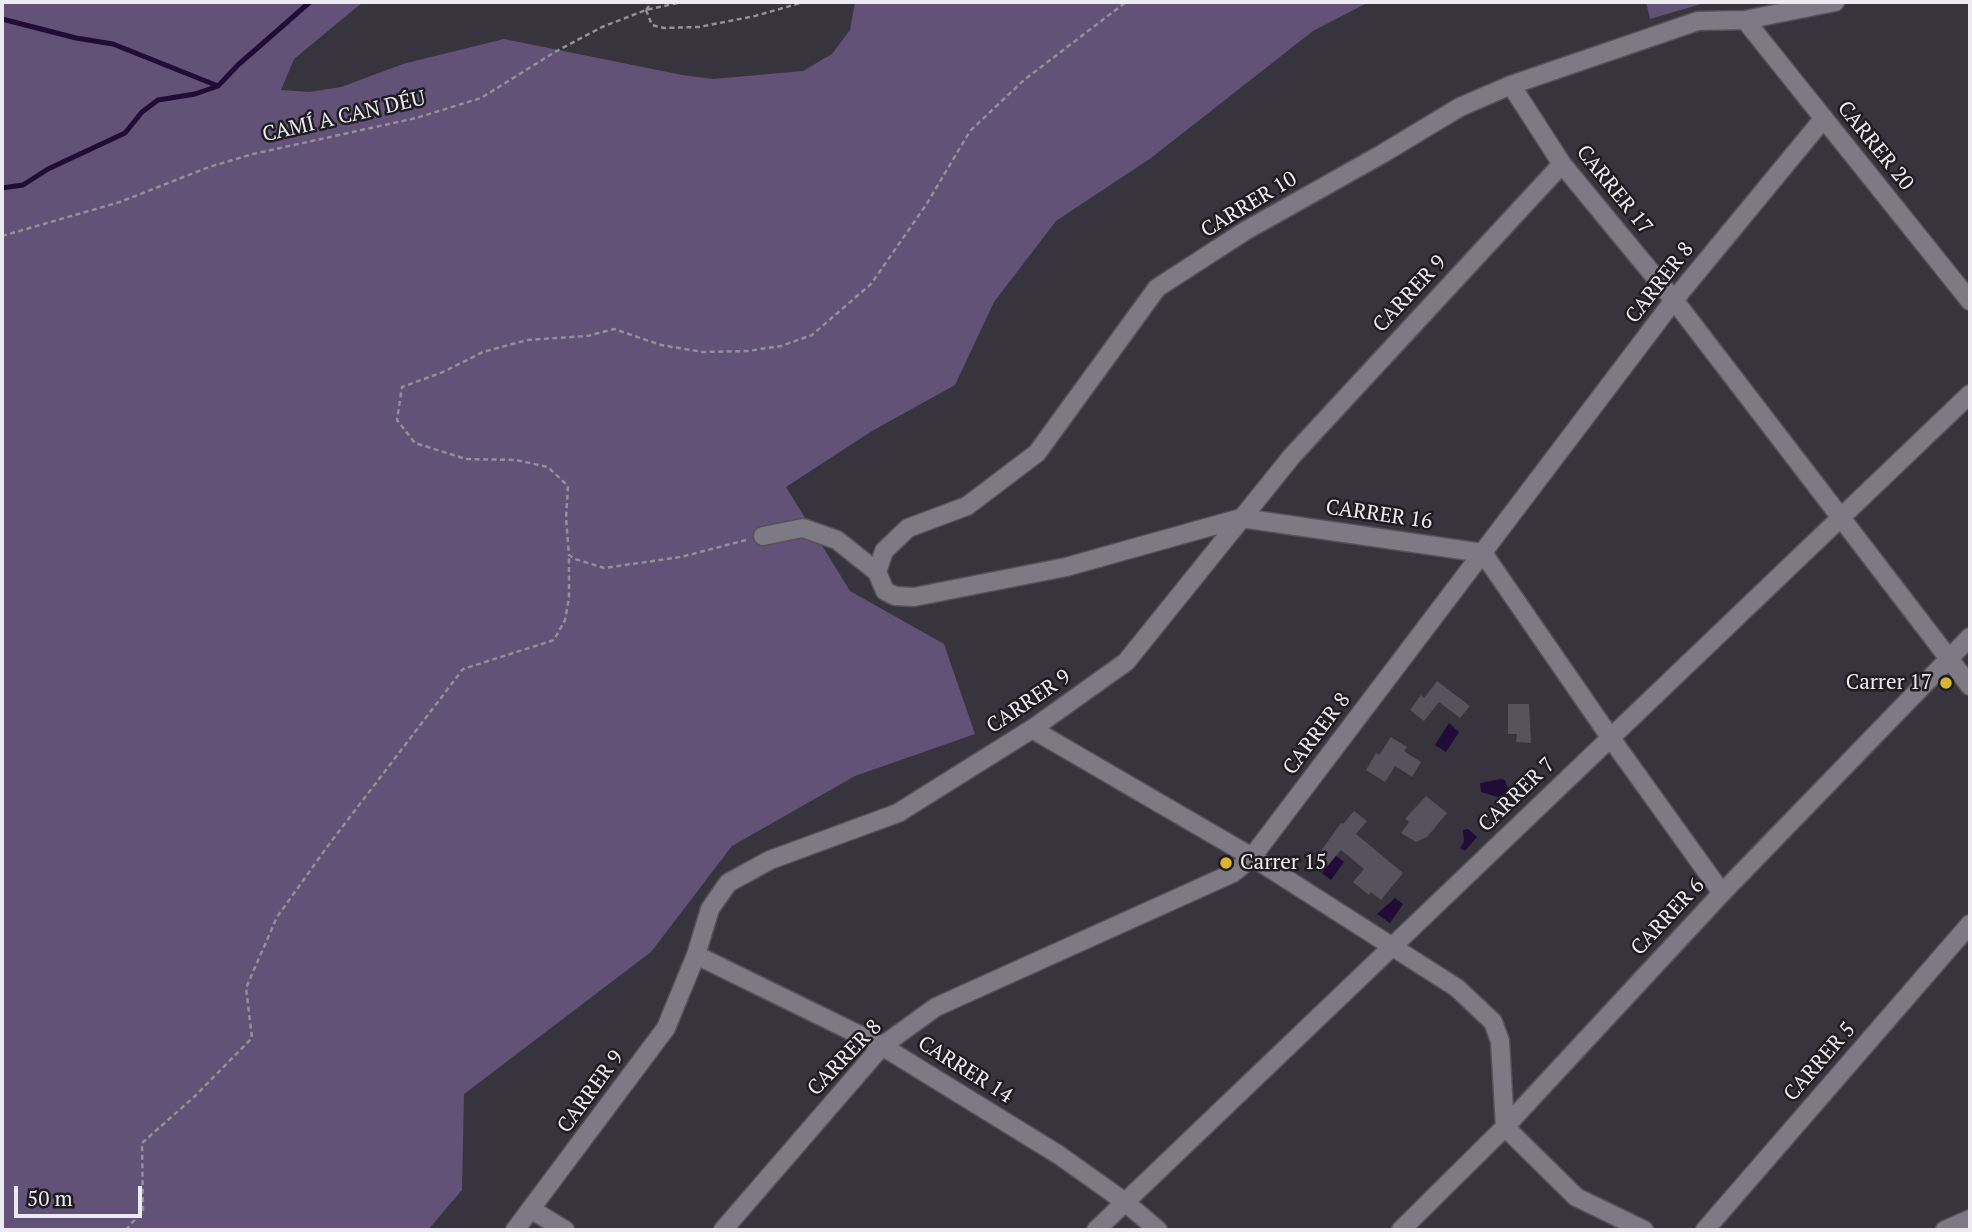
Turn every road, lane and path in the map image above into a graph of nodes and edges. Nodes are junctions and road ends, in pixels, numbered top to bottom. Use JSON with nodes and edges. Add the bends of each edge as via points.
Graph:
{"nodes":[{"id":1,"x":652,"y":2,"type":"edge"},
{"id":2,"x":682,"y":2,"type":"edge"},
{"id":3,"x":804,"y":2,"type":"edge"},
{"id":4,"x":1126,"y":2,"type":"edge"},
{"id":5,"x":1835,"y":2,"type":"edge"},
{"id":6,"x":646,"y":10,"type":"junction"},
{"id":7,"x":1745,"y":20,"type":"junction"},
{"id":8,"x":1511,"y":85,"type":"junction"},
{"id":9,"x":1824,"y":118,"type":"junction"},
{"id":10,"x":1562,"y":163,"type":"junction"},
{"id":11,"x":2,"y":236,"type":"edge"},
{"id":12,"x":1674,"y":300,"type":"junction"},
{"id":13,"x":1970,"y":300,"type":"edge"},
{"id":14,"x":1970,"y":394,"type":"edge"},
{"id":15,"x":1241,"y":518,"type":"junction"},
{"id":16,"x":1843,"y":518,"type":"junction"},
{"id":17,"x":763,"y":536,"type":"joint"},
{"id":18,"x":1483,"y":553,"type":"junction"},
{"id":19,"x":569,"y":555,"type":"junction"},
{"id":20,"x":877,"y":572,"type":"junction"},
{"id":21,"x":1970,"y":637,"type":"edge"},
{"id":22,"x":1949,"y":659,"type":"junction"},
{"id":23,"x":1970,"y":686,"type":"edge"},
{"id":24,"x":1032,"y":729,"type":"junction"},
{"id":25,"x":1610,"y":737,"type":"junction"},
{"id":26,"x":1252,"y":857,"type":"junction"},
{"id":27,"x":1722,"y":893,"type":"junction"},
{"id":28,"x":1970,"y":924,"type":"edge"},
{"id":29,"x":1392,"y":947,"type":"junction"},
{"id":30,"x":696,"y":955,"type":"junction"},
{"id":31,"x":882,"y":1046,"type":"junction"},
{"id":32,"x":1504,"y":1126,"type":"junction"},
{"id":33,"x":1125,"y":1202,"type":"junction"},
{"id":34,"x":532,"y":1210,"type":"junction"},
{"id":35,"x":1970,"y":1219,"type":"edge"},
{"id":36,"x":126,"y":1230,"type":"edge"},
{"id":37,"x":515,"y":1230,"type":"edge"},
{"id":38,"x":565,"y":1230,"type":"edge"},
{"id":39,"x":723,"y":1230,"type":"edge"},
{"id":40,"x":1096,"y":1230,"type":"edge"},
{"id":41,"x":1158,"y":1230,"type":"edge"},
{"id":42,"x":1401,"y":1230,"type":"edge"},
{"id":43,"x":1644,"y":1230,"type":"edge"},
{"id":44,"x":1705,"y":1230,"type":"edge"},
{"id":45,"x":1945,"y":1230,"type":"edge"}],
"edges":[{"from":1,"to":6,"type":"path"},
{"from":2,"to":6,"type":"path","name":"CAMÍ A CAN DÉU"},
{"from":3,"to":6,"type":"path","via":[[699,27],[652,25]]},
{"from":4,"to":19,"type":"path","via":[[1024,80],[970,131],[871,284],[812,335],[781,346],[714,352],[661,345],[614,329],[587,336],[527,340],[483,352],[402,387],[397,419],[415,443],[466,459],[516,460],[548,467],[568,486]]},
{"from":5,"to":7,"type":"street"},
{"from":6,"to":11,"type":"path","name":"CAMÍ A CAN DÉU","via":[[602,27],[471,102],[253,154],[120,202]]},
{"from":7,"to":8,"type":"street","name":"CARRER 10","via":[[1698,21]]},
{"from":7,"to":9,"type":"street","name":"CARRER 20"},
{"from":8,"to":10,"type":"street","name":"CARRER 17"},
{"from":8,"to":20,"type":"street","name":"CARRER 10","via":[[1460,107],[1245,231],[1157,288],[1037,453],[967,506],[908,528],[884,551]]},
{"from":9,"to":12,"type":"street","name":"CARRER 8"},
{"from":9,"to":13,"type":"street","name":"CARRER 20"},
{"from":10,"to":12,"type":"street","name":"CARRER 17"},
{"from":10,"to":15,"type":"street","name":"CARRER 9","via":[[1292,456]]},
{"from":12,"to":16,"type":"street","name":"CARRER 17"},
{"from":12,"to":18,"type":"street","name":"CARRER 8"},
{"from":14,"to":16,"type":"street","name":"CARRER 7"},
{"from":15,"to":18,"type":"street","name":"CARRER 16"},
{"from":15,"to":20,"type":"street","name":"CARRER 16","via":[[1066,566],[914,597],[885,591]]},
{"from":15,"to":24,"type":"street","name":"CARRER 9","via":[[1126,662]]},
{"from":16,"to":22,"type":"street","name":"CARRER 17"},
{"from":16,"to":25,"type":"street","name":"CARRER 7"},
{"from":17,"to":19,"type":"path","via":[[681,557],[604,568]]},
{"from":17,"to":20,"type":"street","via":[[803,528],[836,540]]},
{"from":18,"to":25,"type":"street"},
{"from":18,"to":26,"type":"street","name":"CARRER 8"},
{"from":19,"to":36,"type":"path","via":[[565,620],[554,640],[463,669],[277,916],[246,988],[252,1038],[142,1143],[143,1210]]},
{"from":21,"to":22,"type":"street","name":"CARRER 6"},
{"from":22,"to":23,"type":"street","name":"CARRER 17"},
{"from":22,"to":27,"type":"street","name":"CARRER 6"},
{"from":24,"to":26,"type":"street"},
{"from":24,"to":30,"type":"street","name":"CARRER 9","via":[[898,813],[770,860],[728,883],[710,909]]},
{"from":25,"to":27,"type":"street"},
{"from":25,"to":29,"type":"street","name":"CARRER 7"},
{"from":26,"to":29,"type":"street"},
{"from":26,"to":31,"type":"street","name":"CARRER 8","via":[[1233,873],[936,1007]]},
{"from":27,"to":32,"type":"street","name":"CARRER 6"},
{"from":28,"to":44,"type":"street","name":"CARRER 5"},
{"from":29,"to":32,"type":"street","via":[[1457,988],[1493,1022],[1500,1041]]},
{"from":29,"to":33,"type":"street","name":"CARRER 7"},
{"from":30,"to":31,"type":"street","name":"CARRER 14"},
{"from":30,"to":34,"type":"street","name":"CARRER 9","via":[[666,1028]]},
{"from":31,"to":33,"type":"street","name":"CARRER 14","via":[[1059,1155]]},
{"from":31,"to":39,"type":"street","name":"CARRER 8"},
{"from":32,"to":42,"type":"street","name":"CARRER 6"},
{"from":32,"to":43,"type":"street","via":[[1576,1197]]},
{"from":33,"to":40,"type":"street","name":"CARRER 7"},
{"from":33,"to":41,"type":"street","name":"CARRER 14"},
{"from":34,"to":37,"type":"street","name":"CARRER 9"},
{"from":34,"to":38,"type":"street"},
{"from":35,"to":45,"type":"street"}]}
